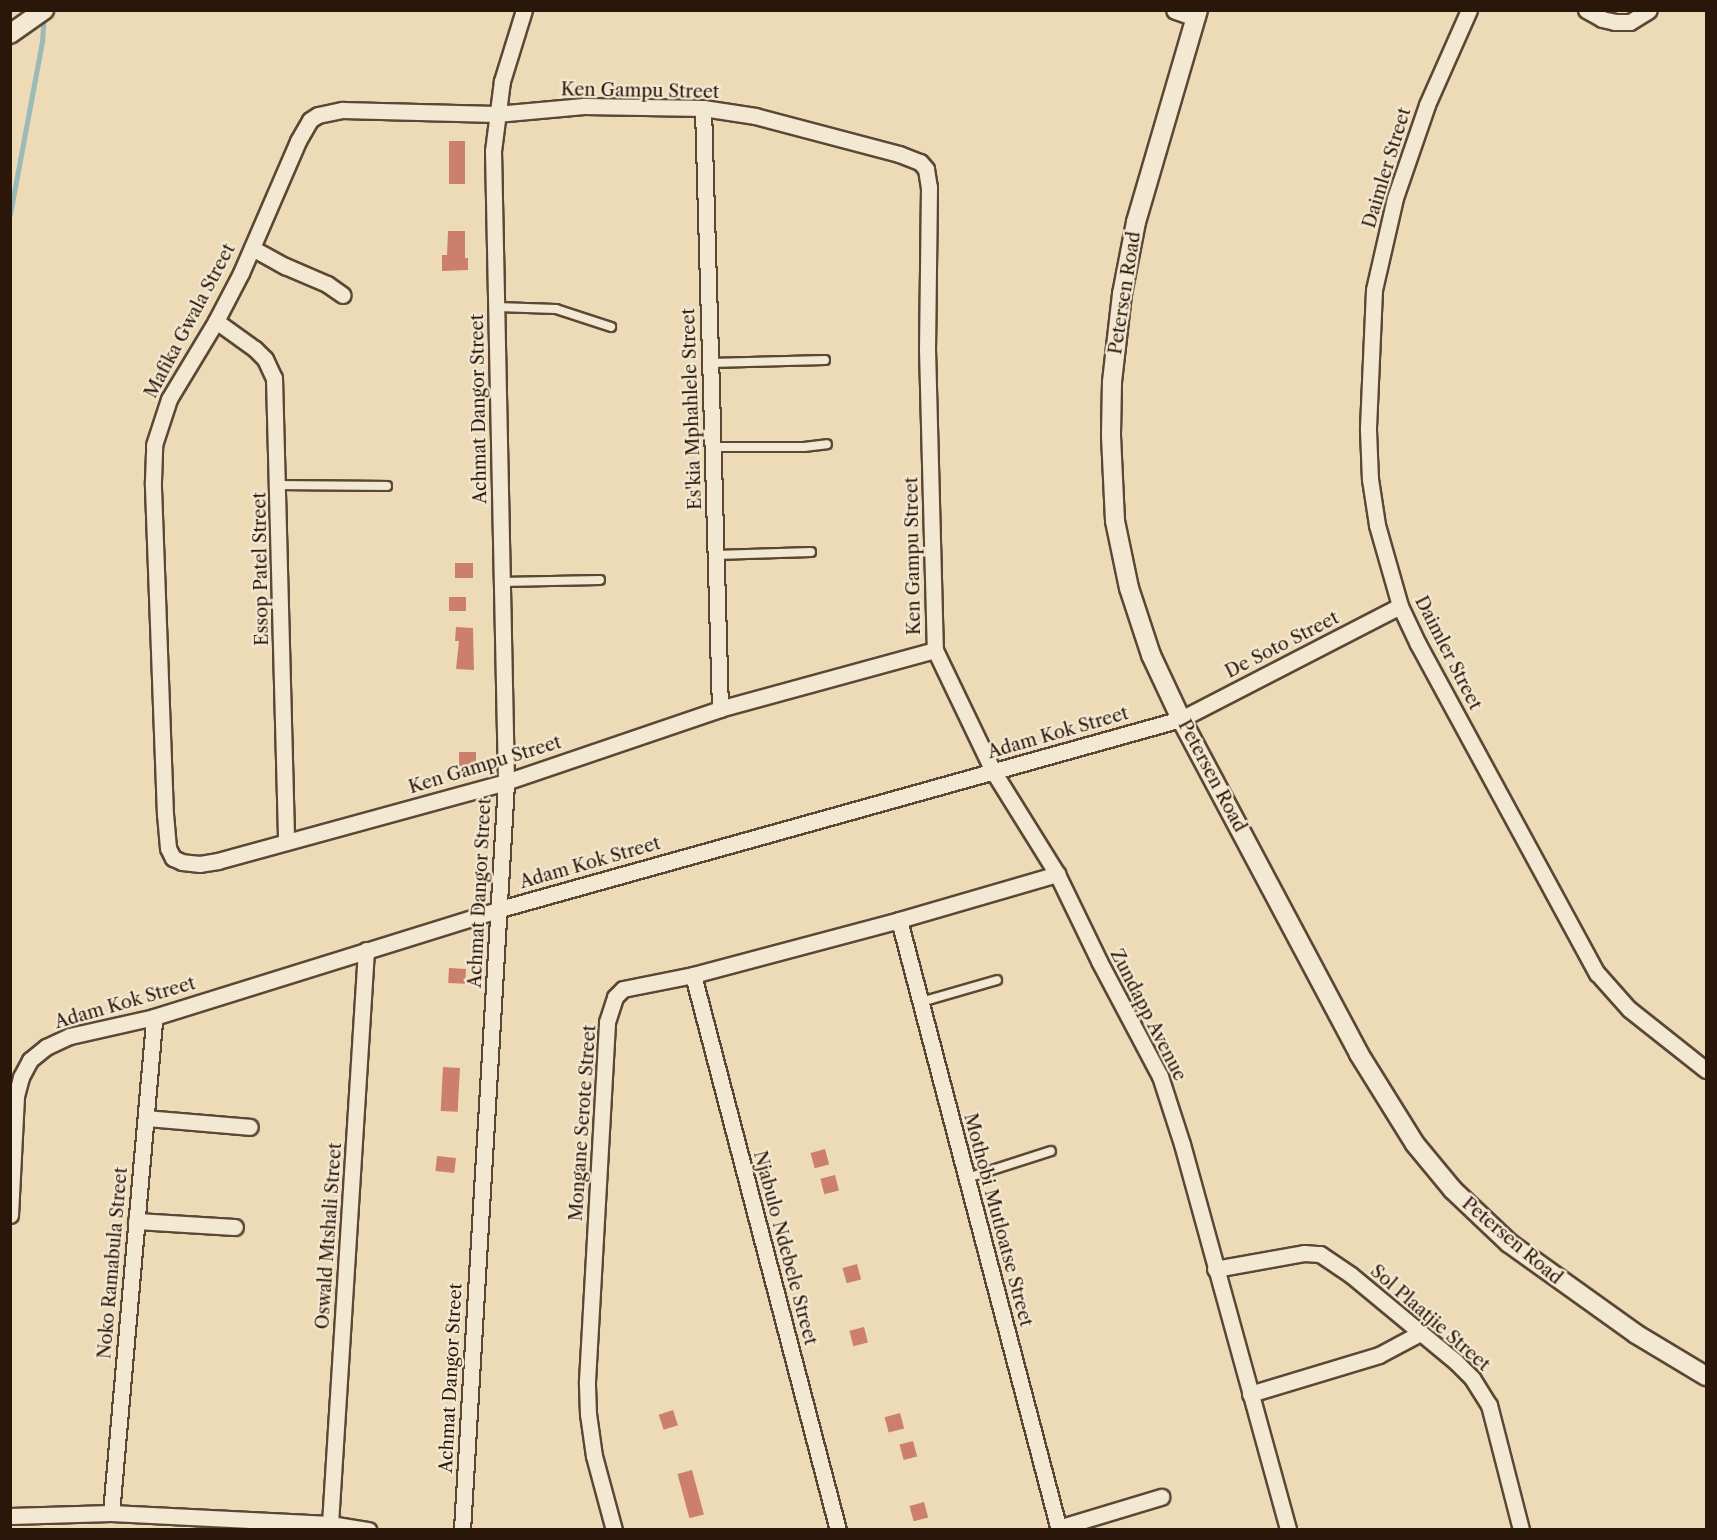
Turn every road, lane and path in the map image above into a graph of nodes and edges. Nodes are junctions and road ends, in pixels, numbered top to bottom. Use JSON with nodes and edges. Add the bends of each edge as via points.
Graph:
{"nodes":[{"id":1,"x":44,"y":10,"type":"edge"},
{"id":2,"x":524,"y":10,"type":"edge"},
{"id":3,"x":1176,"y":10,"type":"edge"},
{"id":4,"x":1469,"y":10,"type":"edge"},
{"id":5,"x":1586,"y":10,"type":"edge"},
{"id":6,"x":1649,"y":10,"type":"edge"},
{"id":7,"x":1197,"y":14,"type":"edge"},
{"id":8,"x":14,"y":31,"type":"edge"},
{"id":9,"x":703,"y":108,"type":"junction"},
{"id":10,"x":496,"y":114,"type":"junction"},
{"id":11,"x":252,"y":248,"type":"junction"},
{"id":12,"x":343,"y":295,"type":"dead end"},
{"id":13,"x":497,"y":307,"type":"junction"},
{"id":14,"x":216,"y":321,"type":"junction"},
{"id":15,"x":611,"y":327,"type":"dead end"},
{"id":16,"x":825,"y":360,"type":"dead end"},
{"id":17,"x":710,"y":363,"type":"junction"},
{"id":18,"x":827,"y":444,"type":"dead end"},
{"id":19,"x":713,"y":447,"type":"junction"},
{"id":20,"x":279,"y":485,"type":"junction"},
{"id":21,"x":387,"y":486,"type":"dead end"},
{"id":22,"x":811,"y":552,"type":"dead end"},
{"id":23,"x":716,"y":555,"type":"junction"},
{"id":24,"x":600,"y":580,"type":"dead end"},
{"id":25,"x":502,"y":582,"type":"junction"},
{"id":26,"x":1400,"y":606,"type":"junction"},
{"id":27,"x":934,"y":650,"type":"junction"},
{"id":28,"x":720,"y":709,"type":"junction"},
{"id":29,"x":1181,"y":719,"type":"junction"},
{"id":30,"x":993,"y":771,"type":"junction"},
{"id":31,"x":506,"y":782,"type":"junction"},
{"id":32,"x":286,"y":842,"type":"junction"},
{"id":33,"x":168,"y":848,"type":"joint"},
{"id":34,"x":1057,"y":874,"type":"junction"},
{"id":35,"x":500,"y":909,"type":"junction"},
{"id":36,"x":899,"y":920,"type":"junction"},
{"id":37,"x":366,"y":950,"type":"junction"},
{"id":38,"x":693,"y":975,"type":"junction"},
{"id":39,"x":997,"y":980,"type":"dead end"},
{"id":40,"x":921,"y":1002,"type":"junction"},
{"id":41,"x":154,"y":1017,"type":"junction"},
{"id":42,"x":1707,"y":1070,"type":"edge"},
{"id":43,"x":146,"y":1118,"type":"junction"},
{"id":44,"x":250,"y":1126,"type":"dead end"},
{"id":45,"x":1051,"y":1151,"type":"dead end"},
{"id":46,"x":967,"y":1179,"type":"junction"},
{"id":47,"x":10,"y":1215,"type":"edge"},
{"id":48,"x":136,"y":1221,"type":"junction"},
{"id":49,"x":235,"y":1227,"type":"dead end"},
{"id":50,"x":1215,"y":1269,"type":"junction"},
{"id":51,"x":1420,"y":1333,"type":"junction"},
{"id":52,"x":1707,"y":1376,"type":"edge"},
{"id":53,"x":1250,"y":1394,"type":"junction"},
{"id":54,"x":1161,"y":1497,"type":"dead end"},
{"id":55,"x":111,"y":1513,"type":"junction"},
{"id":56,"x":10,"y":1516,"type":"edge"},
{"id":57,"x":330,"y":1524,"type":"junction"},
{"id":58,"x":1058,"y":1529,"type":"edge"},
{"id":59,"x":369,"y":1530,"type":"edge"},
{"id":60,"x":462,"y":1530,"type":"edge"},
{"id":61,"x":614,"y":1530,"type":"edge"},
{"id":62,"x":838,"y":1530,"type":"edge"},
{"id":63,"x":1288,"y":1530,"type":"edge"},
{"id":64,"x":1521,"y":1530,"type":"edge"}],
"edges":[{"from":1,"to":8,"type":"street"},
{"from":2,"to":10,"type":"street","name":"Achmat Dangor Street"},
{"from":3,"to":7,"type":"street"},
{"from":4,"to":26,"type":"street","name":"Daimler Street","via":[[1427,105],[1399,188],[1374,290],[1368,430],[1370,479],[1377,525]]},
{"from":5,"to":6,"type":"street","via":[[1615,22],[1630,21]]},
{"from":7,"to":29,"type":"street","name":"Petersen Road","via":[[1136,222],[1122,294],[1112,382],[1115,521],[1129,588],[1151,654]]},
{"from":9,"to":10,"type":"street","name":"Ken Gampu Street","via":[[584,106]]},
{"from":9,"to":17,"type":"street","name":"Es'kia Mphahlele Street"},
{"from":9,"to":27,"type":"street","name":"Ken Gampu Street","via":[[755,116],[898,154],[920,162],[926,169],[930,187],[927,349]]},
{"from":10,"to":11,"type":"street","name":"Mafika Gwala Street","via":[[342,110],[318,115],[305,128]]},
{"from":10,"to":13,"type":"street","name":"Achmat Dangor Street"},
{"from":11,"to":12,"type":"street"},
{"from":11,"to":14,"type":"street","name":"Mafika Gwala Street"},
{"from":13,"to":15,"type":"lane","via":[[556,309]]},
{"from":13,"to":25,"type":"street","name":"Achmat Dangor Street"},
{"from":14,"to":20,"type":"street","name":"Essop Patel Street","via":[[260,354],[274,378]]},
{"from":14,"to":33,"type":"street","name":"Mafika Gwala Street","via":[[169,399],[154,445]]},
{"from":16,"to":17,"type":"lane"},
{"from":17,"to":19,"type":"street","name":"Es'kia Mphahlele Street"},
{"from":18,"to":19,"type":"lane"},
{"from":19,"to":23,"type":"street","name":"Es'kia Mphahlele Street"},
{"from":20,"to":21,"type":"lane"},
{"from":20,"to":32,"type":"street","name":"Essop Patel Street"},
{"from":22,"to":23,"type":"lane"},
{"from":23,"to":28,"type":"street","name":"Es'kia Mphahlele Street"},
{"from":24,"to":25,"type":"lane"},
{"from":25,"to":31,"type":"street","name":"Achmat Dangor Street"},
{"from":26,"to":29,"type":"street","name":"De Soto Street"},
{"from":26,"to":42,"type":"street","name":"Daimler Street","via":[[1597,973],[1629,1009]]},
{"from":27,"to":28,"type":"street","name":"Ken Gampu Street"},
{"from":27,"to":30,"type":"street","name":"Zundapp Avenue"},
{"from":28,"to":31,"type":"street","name":"Ken Gampu Street"},
{"from":29,"to":30,"type":"street","name":"Adam Kok Street"},
{"from":29,"to":52,"type":"street","name":"Petersen Road","via":[[1359,1054],[1415,1144],[1453,1190],[1509,1243],[1636,1334]]},
{"from":30,"to":34,"type":"street","name":"Zundapp Avenue"},
{"from":30,"to":35,"type":"street","name":"Adam Kok Street"},
{"from":31,"to":32,"type":"street","name":"Ken Gampu Street"},
{"from":31,"to":35,"type":"street","name":"Achmat Dangor Street"},
{"from":32,"to":33,"type":"street","name":"Ken Gampu Street","via":[[200,864],[173,858]]},
{"from":34,"to":36,"type":"street","name":"Mongane Serote Street"},
{"from":34,"to":50,"type":"street","name":"Zundapp Avenue","via":[[1160,1076]]},
{"from":35,"to":37,"type":"street","name":"Adam Kok Street"},
{"from":35,"to":60,"type":"street","name":"Achmat Dangor Street"},
{"from":36,"to":38,"type":"street","name":"Mongane Serote Street"},
{"from":36,"to":40,"type":"street","name":"Mothobi Mutloatse Street"},
{"from":37,"to":41,"type":"street","name":"Adam Kok Street"},
{"from":37,"to":57,"type":"street","name":"Oswald Mtshali Street"},
{"from":38,"to":61,"type":"street","name":"Mongane Serote Street","via":[[622,988],[607,1022],[586,1381],[594,1456]]},
{"from":38,"to":62,"type":"street","name":"Njabulo Ndebele Street"},
{"from":39,"to":40,"type":"lane"},
{"from":40,"to":46,"type":"street","name":"Mothobi Mutloatse Street"},
{"from":41,"to":43,"type":"street","name":"Noko Ramabula Street"},
{"from":41,"to":47,"type":"street","name":"Adam Kok Street","via":[[70,1036],[30,1060],[16,1096]]},
{"from":43,"to":44,"type":"street"},
{"from":43,"to":48,"type":"street","name":"Noko Ramabula Street"},
{"from":45,"to":46,"type":"lane"},
{"from":46,"to":58,"type":"street","name":"Mothobi Mutloatse Street"},
{"from":48,"to":49,"type":"street"},
{"from":48,"to":55,"type":"street","name":"Noko Ramabula Street"},
{"from":50,"to":51,"type":"street","name":"Sol Plaatjie Street","via":[[1304,1253],[1320,1254],[1333,1260]]},
{"from":50,"to":53,"type":"street","name":"Zundapp Avenue"},
{"from":51,"to":53,"type":"street","via":[[1379,1355]]},
{"from":51,"to":64,"type":"street","name":"Sol Plaatjie Street","via":[[1456,1362],[1484,1393]]},
{"from":53,"to":63,"type":"street","name":"Zundapp Avenue"},
{"from":54,"to":58,"type":"street"},
{"from":55,"to":56,"type":"street"},
{"from":55,"to":57,"type":"street"},
{"from":57,"to":59,"type":"street"}]}
